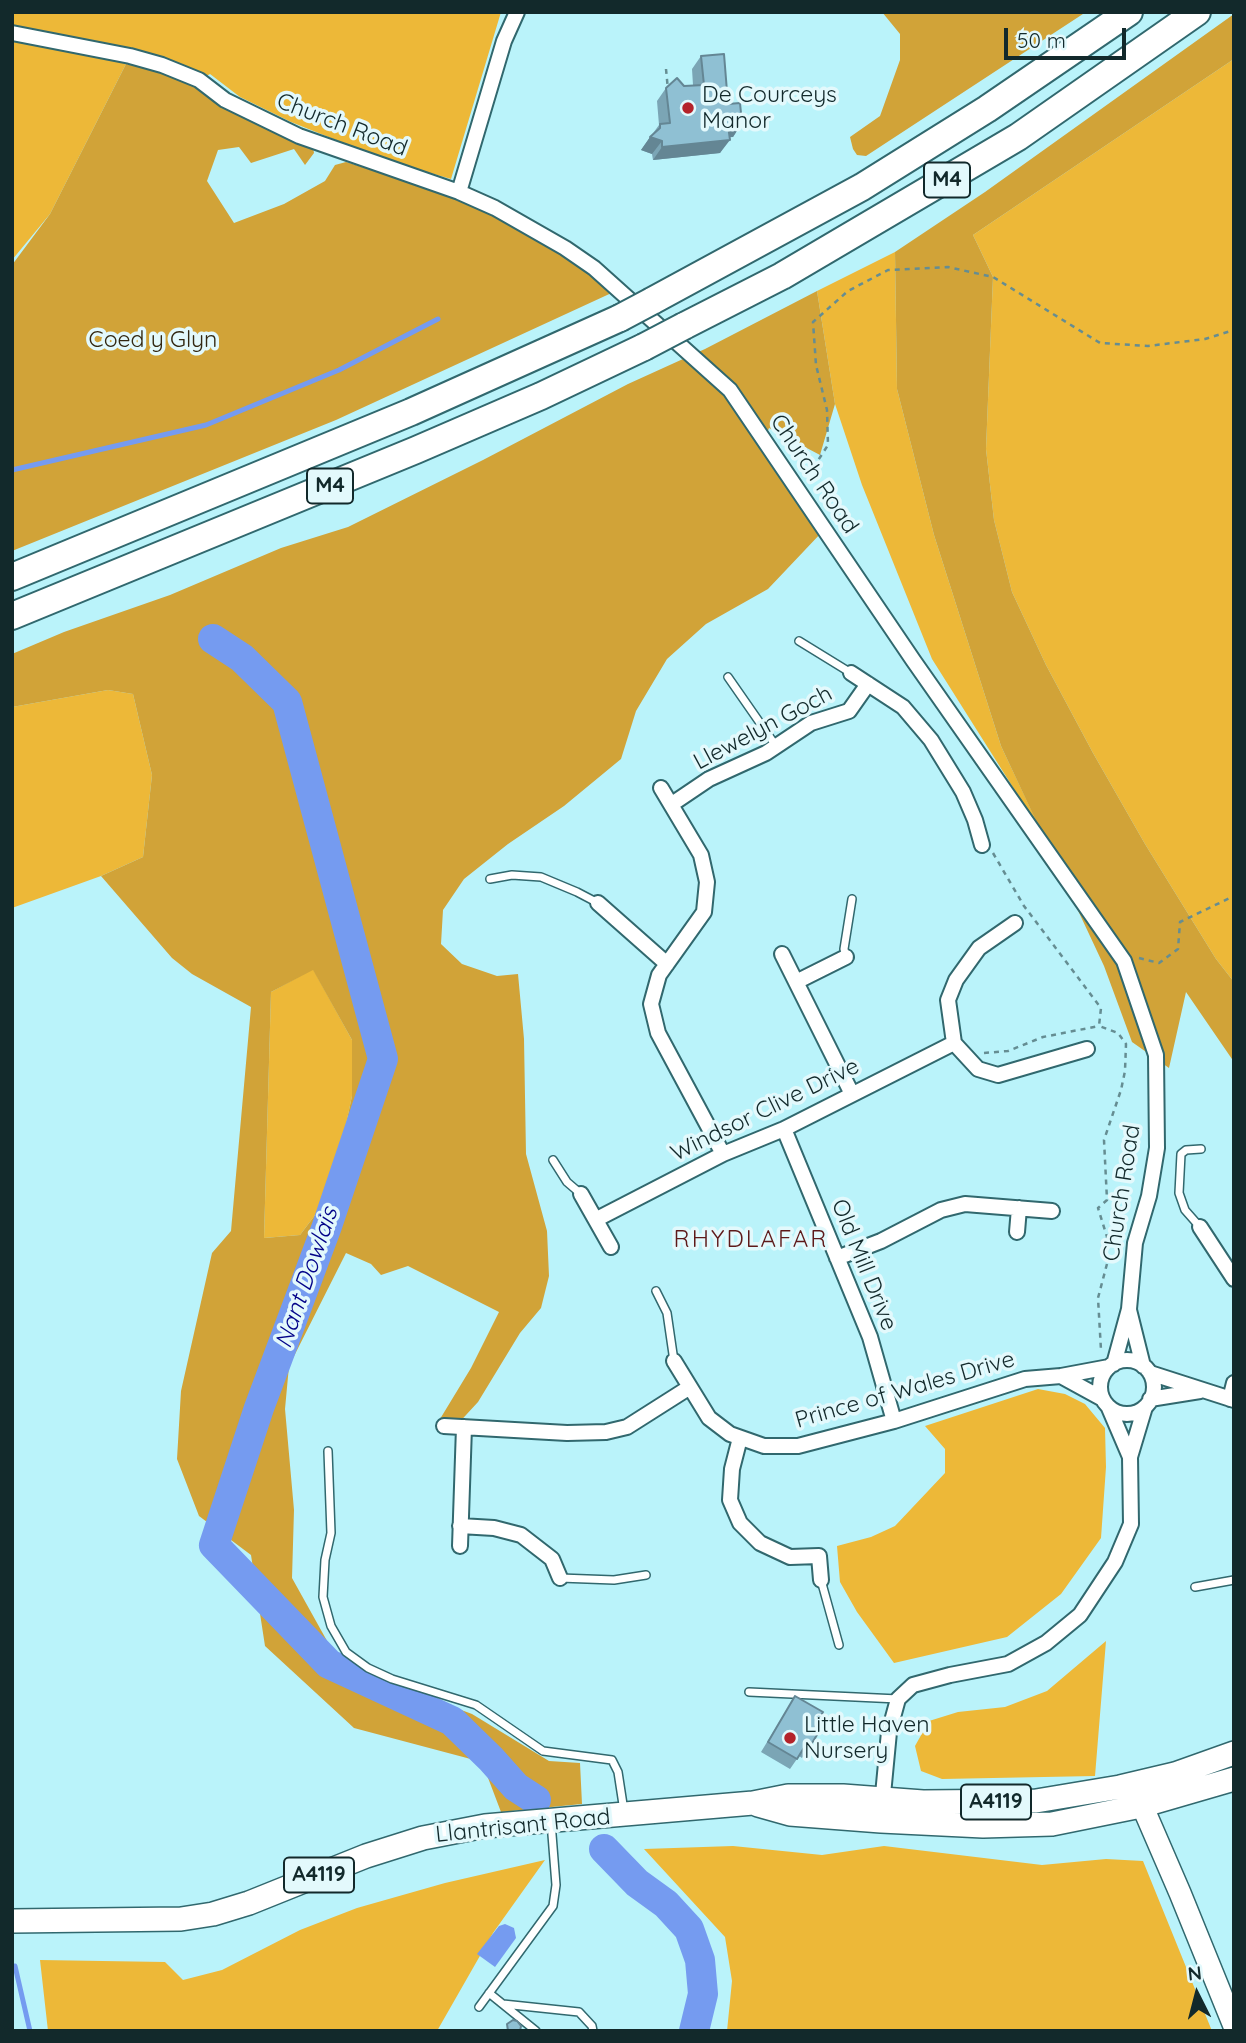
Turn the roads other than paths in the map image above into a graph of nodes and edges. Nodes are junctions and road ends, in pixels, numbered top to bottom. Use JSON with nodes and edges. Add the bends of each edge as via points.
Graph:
{"nodes":[{"id":1,"x":517,"y":12,"type":"edge"},
{"id":2,"x":1129,"y":12,"type":"edge"},
{"id":3,"x":1197,"y":12,"type":"edge"},
{"id":4,"x":12,"y":33,"type":"edge"},
{"id":5,"x":459,"y":192,"type":"junction"},
{"id":6,"x":12,"y":576,"type":"edge"},
{"id":7,"x":12,"y":616,"type":"edge"},
{"id":8,"x":799,"y":641,"type":"dead end"},
{"id":9,"x":851,"y":673,"type":"joint"},
{"id":10,"x":728,"y":677,"type":"dead end"},
{"id":11,"x":868,"y":684,"type":"junction"},
{"id":12,"x":776,"y":746,"type":"junction"},
{"id":13,"x":661,"y":788,"type":"dead end"},
{"id":14,"x":672,"y":804,"type":"junction"},
{"id":15,"x":982,"y":845,"type":"road end"},
{"id":16,"x":490,"y":879,"type":"dead end"},
{"id":17,"x":852,"y":899,"type":"dead end"},
{"id":18,"x":598,"y":904,"type":"joint"},
{"id":19,"x":1015,"y":923,"type":"dead end"},
{"id":20,"x":782,"y":954,"type":"dead end"},
{"id":21,"x":846,"y":957,"type":"joint"},
{"id":22,"x":667,"y":964,"type":"junction"},
{"id":23,"x":796,"y":982,"type":"junction"},
{"id":24,"x":954,"y":1043,"type":"junction"},
{"id":25,"x":1087,"y":1049,"type":"dead end"},
{"id":26,"x":852,"y":1094,"type":"junction"},
{"id":27,"x":784,"y":1129,"type":"junction"},
{"id":28,"x":1201,"y":1149,"type":"dead end"},
{"id":29,"x":723,"y":1154,"type":"junction"},
{"id":30,"x":553,"y":1160,"type":"dead end"},
{"id":31,"x":581,"y":1194,"type":"joint"},
{"id":32,"x":1019,"y":1208,"type":"junction"},
{"id":33,"x":1052,"y":1211,"type":"dead end"},
{"id":34,"x":597,"y":1219,"type":"junction"},
{"id":35,"x":1200,"y":1227,"type":"joint"},
{"id":36,"x":1017,"y":1232,"type":"dead end"},
{"id":37,"x":611,"y":1247,"type":"dead end"},
{"id":38,"x":837,"y":1258,"type":"junction"},
{"id":39,"x":1234,"y":1279,"type":"edge"},
{"id":40,"x":656,"y":1291,"type":"dead end"},
{"id":41,"x":1129,"y":1309,"type":"junction"},
{"id":42,"x":674,"y":1361,"type":"joint"},
{"id":43,"x":1106,"y":1366,"type":"junction"},
{"id":44,"x":1146,"y":1370,"type":"junction"},
{"id":45,"x":1061,"y":1376,"type":"junction"},
{"id":46,"x":1234,"y":1383,"type":"edge"},
{"id":47,"x":690,"y":1387,"type":"junction"},
{"id":48,"x":1201,"y":1391,"type":"junction"},
{"id":49,"x":1232,"y":1400,"type":"edge"},
{"id":50,"x":1106,"y":1403,"type":"junction"},
{"id":51,"x":1148,"y":1403,"type":"junction"},
{"id":52,"x":894,"y":1421,"type":"junction"},
{"id":53,"x":444,"y":1426,"type":"dead end"},
{"id":54,"x":464,"y":1427,"type":"junction"},
{"id":55,"x":740,"y":1438,"type":"junction"},
{"id":56,"x":328,"y":1451,"type":"dead end"},
{"id":57,"x":1130,"y":1457,"type":"junction"},
{"id":58,"x":460,"y":1525,"type":"junction"},
{"id":59,"x":460,"y":1546,"type":"dead end"},
{"id":60,"x":646,"y":1575,"type":"dead end"},
{"id":61,"x":560,"y":1578,"type":"joint"},
{"id":62,"x":821,"y":1580,"type":"joint"},
{"id":63,"x":1234,"y":1580,"type":"edge"},
{"id":64,"x":1195,"y":1587,"type":"dead end"},
{"id":65,"x":839,"y":1645,"type":"dead end"},
{"id":66,"x":749,"y":1692,"type":"dead end"},
{"id":67,"x":898,"y":1699,"type":"junction"},
{"id":68,"x":1234,"y":1753,"type":"edge"},
{"id":69,"x":1234,"y":1779,"type":"edge"},
{"id":70,"x":1133,"y":1784,"type":"junction"},
{"id":71,"x":1140,"y":1806,"type":"junction"},
{"id":72,"x":882,"y":1810,"type":"junction"},
{"id":73,"x":625,"y":1815,"type":"junction"},
{"id":74,"x":551,"y":1821,"type":"junction"},
{"id":75,"x":12,"y":1921,"type":"edge"},
{"id":76,"x":489,"y":1993,"type":"junction"},
{"id":77,"x":503,"y":2004,"type":"junction"},
{"id":78,"x":479,"y":2007,"type":"dead end"},
{"id":79,"x":1234,"y":2026,"type":"edge"},
{"id":80,"x":536,"y":2031,"type":"edge"},
{"id":81,"x":593,"y":2031,"type":"edge"}],
"edges":[{"from":1,"to":5,"type":"street","via":[[503,41]]},
{"from":2,"to":6,"type":"highway","number":"M4","bridge":true,"via":[[862,187],[620,318],[411,412]]},
{"from":3,"to":7,"type":"highway","number":"M4","bridge":true,"via":[[1006,144],[804,264],[644,347],[416,450]]},
{"from":4,"to":5,"type":"street","name":"Church Road","via":[[162,65],[199,80],[225,100],[299,136]]},
{"from":5,"to":41,"type":"street","name":"Church Road","via":[[495,208],[594,268],[730,390],[1124,961],[1156,1055],[1157,1148],[1135,1243]]},
{"from":8,"to":9,"type":"lane"},
{"from":9,"to":11,"type":"street"},
{"from":10,"to":12,"type":"lane"},
{"from":11,"to":12,"type":"street","name":"Llewelyn Goch","via":[[849,711],[811,723]]},
{"from":11,"to":15,"type":"street","via":[[903,707],[931,740],[963,792]]},
{"from":12,"to":14,"type":"street","name":"Llewelyn Goch","via":[[709,779]]},
{"from":13,"to":14,"type":"street"},
{"from":14,"to":22,"type":"street","via":[[701,855],[708,882],[704,912]]},
{"from":16,"to":18,"type":"lane","via":[[512,874],[541,877]]},
{"from":17,"to":21,"type":"lane"},
{"from":18,"to":22,"type":"street"},
{"from":19,"to":24,"type":"street","via":[[979,948],[956,980],[948,1000]]},
{"from":20,"to":23,"type":"street"},
{"from":21,"to":23,"type":"street"},
{"from":22,"to":29,"type":"street","via":[[650,1004],[657,1033]]},
{"from":23,"to":26,"type":"street"},
{"from":24,"to":25,"type":"street","via":[[978,1069],[998,1075]]},
{"from":24,"to":26,"type":"street","name":"Windsor Clive Drive"},
{"from":26,"to":27,"type":"street","name":"Windsor Clive Drive"},
{"from":27,"to":29,"type":"street","name":"Windsor Clive Drive"},
{"from":27,"to":38,"type":"street","name":"Old Mill Drive"},
{"from":28,"to":35,"type":"lane","via":[[1181,1154],[1179,1193],[1180,1202]]},
{"from":29,"to":34,"type":"street","name":"Windsor Clive Drive"},
{"from":30,"to":31,"type":"lane"},
{"from":31,"to":34,"type":"street"},
{"from":32,"to":33,"type":"street"},
{"from":32,"to":36,"type":"street"},
{"from":32,"to":38,"type":"street","via":[[965,1204],[941,1210]]},
{"from":34,"to":37,"type":"street"},
{"from":35,"to":39,"type":"street"},
{"from":38,"to":52,"type":"street","name":"Old Mill Drive","via":[[870,1337]]},
{"from":40,"to":42,"type":"lane","via":[[667,1313]]},
{"from":41,"to":43,"type":"street","name":"Church Road"},
{"from":41,"to":44,"type":"street","name":"Church Road"},
{"from":42,"to":47,"type":"street","name":"Prince of Wales Drive"},
{"from":43,"to":44,"type":"street","via":[[1127,1360]]},
{"from":43,"to":45,"type":"street","name":"Prince of Wales Drive"},
{"from":43,"to":50,"type":"street","via":[[1100,1381]]},
{"from":44,"to":48,"type":"street"},
{"from":44,"to":51,"type":"street","via":[[1153,1382]]},
{"from":45,"to":50,"type":"street"},
{"from":45,"to":52,"type":"street","name":"Prince of Wales Drive","via":[[1025,1379]]},
{"from":46,"to":49,"type":"street"},
{"from":47,"to":54,"type":"street","via":[[627,1427],[606,1432]]},
{"from":47,"to":55,"type":"street","name":"Prince of Wales Drive","via":[[709,1418]]},
{"from":48,"to":49,"type":"street"},
{"from":48,"to":51,"type":"street"},
{"from":50,"to":51,"type":"street","via":[[1126,1414]]},
{"from":50,"to":57,"type":"street"},
{"from":51,"to":57,"type":"street"},
{"from":52,"to":55,"type":"street","name":"Prince of Wales Drive","via":[[798,1446],[764,1446]]},
{"from":53,"to":54,"type":"street"},
{"from":54,"to":58,"type":"street"},
{"from":55,"to":62,"type":"street","via":[[730,1500],[740,1524],[760,1543],[790,1557],[819,1556]]},
{"from":56,"to":73,"type":"lane","via":[[331,1533],[323,1597],[331,1626],[346,1652],[392,1679],[476,1705],[543,1751],[611,1760],[618,1772]]},
{"from":57,"to":67,"type":"street","via":[[1131,1524],[1115,1562],[1080,1615],[1046,1643],[1007,1664],[914,1685]]},
{"from":58,"to":59,"type":"street"},
{"from":58,"to":61,"type":"street","via":[[521,1535],[552,1559]]},
{"from":60,"to":61,"type":"lane","via":[[614,1580]]},
{"from":62,"to":65,"type":"lane"},
{"from":63,"to":64,"type":"lane"},
{"from":66,"to":67,"type":"lane"},
{"from":67,"to":72,"type":"street","via":[[889,1732]]},
{"from":68,"to":70,"type":"main road","name":"Llantrisant Road","number":"A4119"},
{"from":69,"to":71,"type":"main road","name":"Llantrisant Road","number":"A4119"},
{"from":70,"to":71,"type":"street"},
{"from":70,"to":72,"type":"main road","name":"Llantrisant Road","number":"A4119","via":[[1036,1801],[923,1802]]},
{"from":71,"to":72,"type":"main road","name":"Llantrisant Road","number":"A4119","via":[[1052,1824],[984,1826]]},
{"from":71,"to":79,"type":"street"},
{"from":72,"to":73,"type":"main road","name":"Llantrisant Road","number":"A4119","via":[[843,1796],[788,1796]]},
{"from":73,"to":74,"type":"main road","name":"Llantrisant Road","number":"A4119"},
{"from":74,"to":75,"type":"main road","name":"Llantrisant Road","number":"A4119","via":[[485,1826],[423,1838],[213,1914],[181,1919]]},
{"from":74,"to":76,"type":"lane","via":[[553,1906]]},
{"from":76,"to":77,"type":"lane"},
{"from":76,"to":78,"type":"lane"},
{"from":77,"to":80,"type":"lane"},
{"from":77,"to":81,"type":"lane","via":[[579,2011]]}]}
